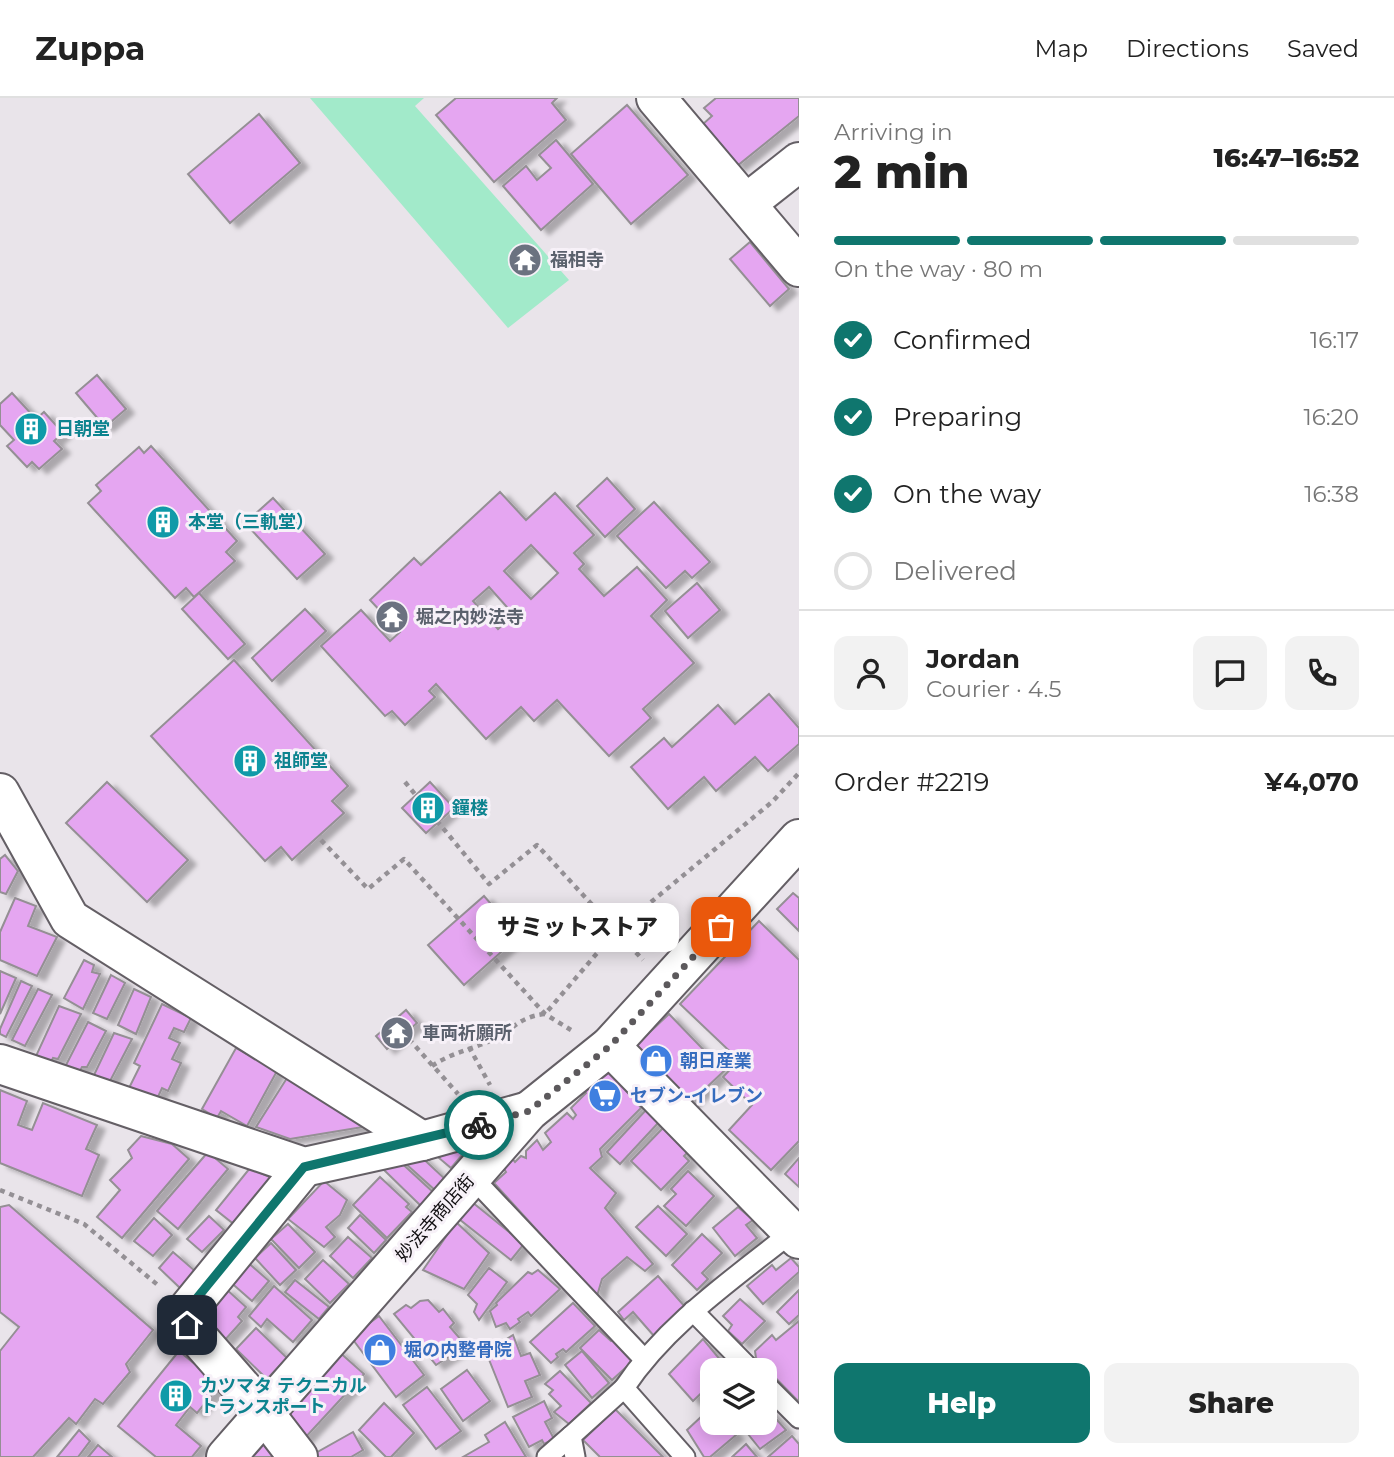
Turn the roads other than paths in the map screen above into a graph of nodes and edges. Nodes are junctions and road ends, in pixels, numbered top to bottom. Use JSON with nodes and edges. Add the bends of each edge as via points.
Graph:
{"nodes":[{"id":1,"x":656,"y":98,"type":"edge"},
{"id":2,"x":799,"y":162,"type":"edge"},
{"id":3,"x":747,"y":203,"type":"junction"},
{"id":4,"x":799,"y":267,"type":"edge"},
{"id":5,"x":0,"y":793,"type":"edge"},
{"id":6,"x":799,"y":839,"type":"edge"},
{"id":7,"x":595,"y":1041,"type":"junction"},
{"id":8,"x":0,"y":1064,"type":"edge"},
{"id":9,"x":529,"y":1111,"type":"junction"},
{"id":10,"x":422,"y":1141,"type":"junction"},
{"id":11,"x":304,"y":1167,"type":"junction"},
{"id":12,"x":471,"y":1176,"type":"junction"},
{"id":13,"x":796,"y":1235,"type":"edge"},
{"id":14,"x":693,"y":1311,"type":"junction"},
{"id":15,"x":739,"y":1358,"type":"edge"},
{"id":16,"x":644,"y":1359,"type":"junction"},
{"id":17,"x":624,"y":1388,"type":"junction"},
{"id":18,"x":777,"y":1396,"type":"edge"},
{"id":19,"x":265,"y":1414,"type":"junction"},
{"id":20,"x":799,"y":1419,"type":"edge"},
{"id":21,"x":571,"y":1436,"type":"junction"},
{"id":22,"x":226,"y":1457,"type":"edge"},
{"id":23,"x":298,"y":1457,"type":"edge"},
{"id":24,"x":547,"y":1457,"type":"edge"},
{"id":25,"x":575,"y":1457,"type":"edge"},
{"id":26,"x":685,"y":1457,"type":"edge"}],
"edges":[{"from":1,"to":3,"type":"street"},
{"from":2,"to":3,"type":"street"},
{"from":3,"to":4,"type":"street"},
{"from":5,"to":10,"type":"street","via":[[70,919]]},
{"from":6,"to":7,"type":"street","name":"妙法寺商店街"},
{"from":7,"to":9,"type":"street","name":"妙法寺商店街"},
{"from":7,"to":13,"type":"street"},
{"from":8,"to":11,"type":"street"},
{"from":9,"to":10,"type":"street"},
{"from":9,"to":12,"type":"street","name":"妙法寺商店街"},
{"from":10,"to":11,"type":"street"},
{"from":11,"to":19,"type":"street","via":[[188,1309],[187,1325]]},
{"from":12,"to":16,"type":"lane"},
{"from":12,"to":19,"type":"street","name":"妙法寺商店街"},
{"from":13,"to":14,"type":"lane"},
{"from":14,"to":15,"type":"lane"},
{"from":14,"to":16,"type":"lane"},
{"from":16,"to":17,"type":"lane"},
{"from":17,"to":21,"type":"lane"},
{"from":17,"to":26,"type":"lane"},
{"from":18,"to":20,"type":"lane"},
{"from":19,"to":22,"type":"street","name":"妙法寺商店街"},
{"from":19,"to":23,"type":"street"},
{"from":21,"to":24,"type":"lane"},
{"from":21,"to":25,"type":"lane"}]}
